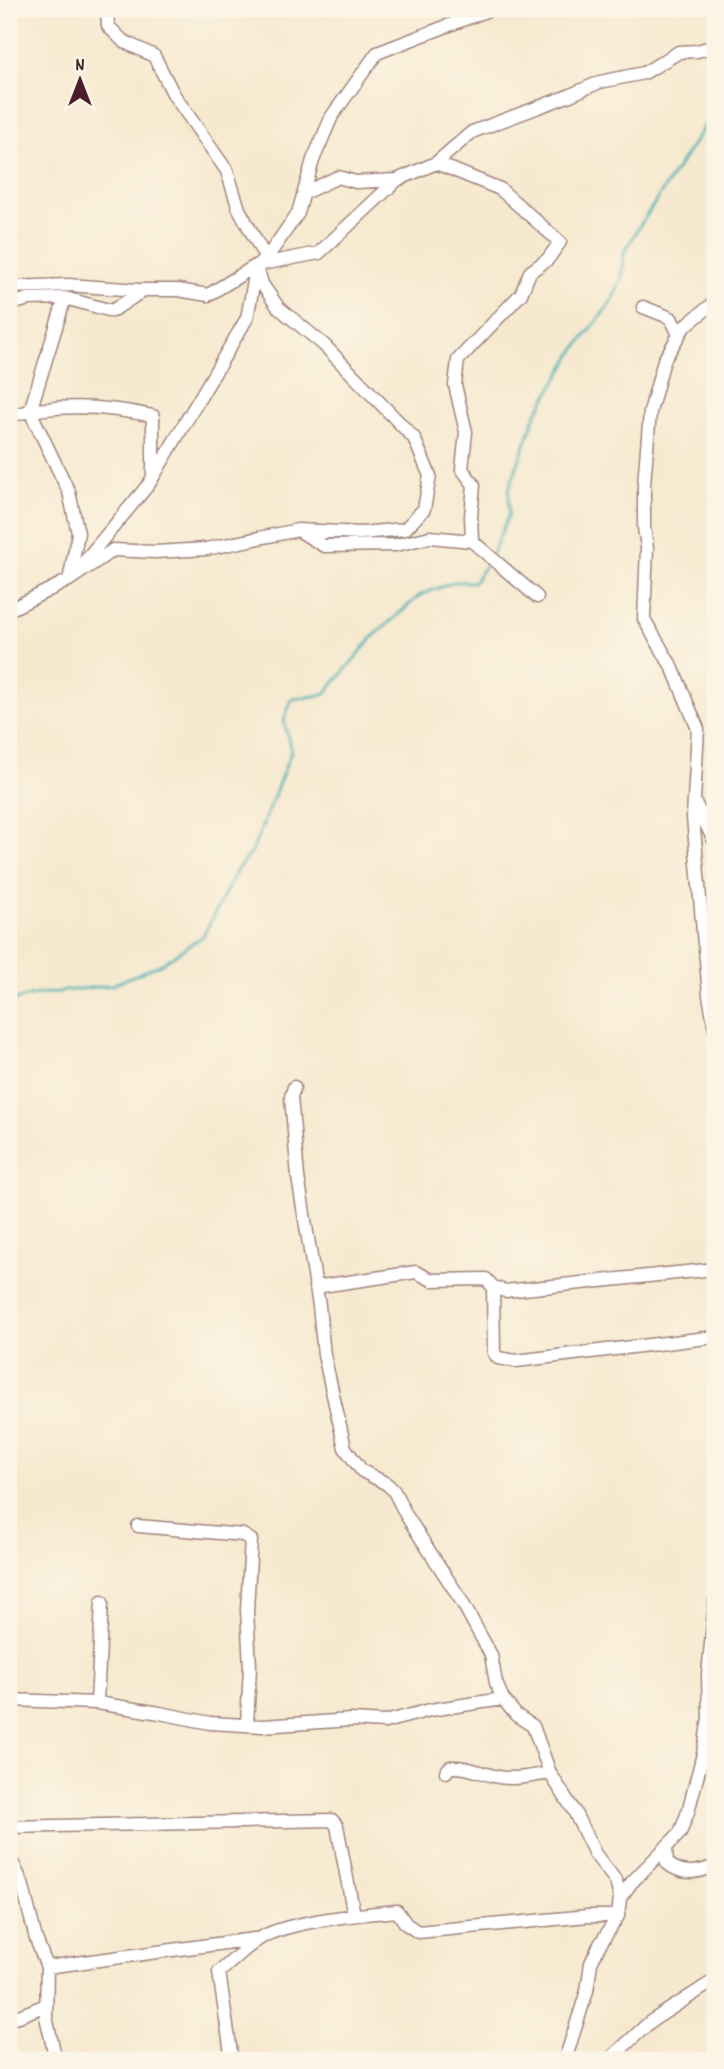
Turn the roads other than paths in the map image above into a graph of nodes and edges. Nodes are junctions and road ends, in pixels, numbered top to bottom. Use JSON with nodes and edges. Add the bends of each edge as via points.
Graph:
{"nodes":[{"id":1,"x":107,"y":9,"type":"edge"},
{"id":2,"x":491,"y":9,"type":"edge"},
{"id":3,"x":715,"y":46,"type":"edge"},
{"id":4,"x":436,"y":163,"type":"junction"},
{"id":5,"x":397,"y":180,"type":"junction"},
{"id":6,"x":304,"y":192,"type":"junction"},
{"id":7,"x":261,"y":262,"type":"junction"},
{"id":8,"x":9,"y":287,"type":"edge"},
{"id":9,"x":144,"y":290,"type":"junction"},
{"id":10,"x":65,"y":298,"type":"junction"},
{"id":11,"x":715,"y":302,"type":"edge"},
{"id":12,"x":9,"y":305,"type":"edge"},
{"id":13,"x":643,"y":307,"type":"dead end"},
{"id":14,"x":679,"y":335,"type":"junction"},
{"id":15,"x":30,"y":411,"type":"junction"},
{"id":16,"x":9,"y":416,"type":"edge"},
{"id":17,"x":153,"y":477,"type":"junction"},
{"id":18,"x":298,"y":530,"type":"junction"},
{"id":19,"x":472,"y":541,"type":"junction"},
{"id":20,"x":69,"y":580,"type":"junction"},
{"id":21,"x":537,"y":597,"type":"dead end"},
{"id":22,"x":9,"y":610,"type":"edge"},
{"id":23,"x":692,"y":798,"type":"junction"},
{"id":24,"x":715,"y":842,"type":"edge"},
{"id":25,"x":705,"y":944,"type":"junction"},
{"id":26,"x":715,"y":963,"type":"edge"},
{"id":27,"x":715,"y":1029,"type":"edge"},
{"id":28,"x":294,"y":1087,"type":"dead end"},
{"id":29,"x":715,"y":1269,"type":"edge"},
{"id":30,"x":315,"y":1287,"type":"junction"},
{"id":31,"x":493,"y":1287,"type":"junction"},
{"id":32,"x":715,"y":1337,"type":"edge"},
{"id":33,"x":138,"y":1526,"type":"dead end"},
{"id":34,"x":715,"y":1601,"type":"edge"},
{"id":35,"x":102,"y":1602,"type":"dead end"},
{"id":36,"x":713,"y":1635,"type":"edge"},
{"id":37,"x":503,"y":1699,"type":"junction"},
{"id":38,"x":9,"y":1700,"type":"edge"},
{"id":39,"x":97,"y":1703,"type":"junction"},
{"id":40,"x":247,"y":1725,"type":"junction"},
{"id":41,"x":446,"y":1772,"type":"dead end"},
{"id":42,"x":550,"y":1773,"type":"junction"},
{"id":43,"x":9,"y":1827,"type":"edge"},
{"id":44,"x":666,"y":1849,"type":"junction"},
{"id":45,"x":9,"y":1860,"type":"edge"},
{"id":46,"x":715,"y":1866,"type":"edge"},
{"id":47,"x":620,"y":1898,"type":"junction"},
{"id":48,"x":354,"y":1915,"type":"junction"},
{"id":49,"x":618,"y":1916,"type":"junction"},
{"id":50,"x":261,"y":1938,"type":"junction"},
{"id":51,"x":47,"y":1967,"type":"junction"},
{"id":52,"x":715,"y":1980,"type":"edge"},
{"id":53,"x":46,"y":2005,"type":"junction"},
{"id":54,"x":9,"y":2020,"type":"edge"},
{"id":55,"x":56,"y":2060,"type":"edge"},
{"id":56,"x":232,"y":2060,"type":"edge"},
{"id":57,"x":565,"y":2060,"type":"edge"},
{"id":58,"x":609,"y":2060,"type":"edge"}],
"edges":[{"from":1,"to":7,"type":"street","via":[[108,26],[123,41],[154,56],[174,95],[227,170]]},
{"from":2,"to":6,"type":"street","via":[[377,53],[332,116]]},
{"from":3,"to":4,"type":"street","via":[[679,52],[644,73],[600,82],[472,132]]},
{"from":4,"to":5,"type":"street"},
{"from":4,"to":19,"type":"street","via":[[500,189],[560,242],[548,259],[530,272],[521,295],[458,360],[455,385],[466,432],[462,469],[474,485]]},
{"from":5,"to":6,"type":"street","via":[[356,182],[338,177]]},
{"from":5,"to":7,"type":"street","via":[[319,253]]},
{"from":6,"to":7,"type":"street","via":[[298,213]]},
{"from":7,"to":9,"type":"street","via":[[208,295]]},
{"from":7,"to":17,"type":"street","via":[[247,318]]},
{"from":7,"to":18,"type":"street","via":[[262,284],[278,307],[324,345],[414,438],[430,476],[424,509],[405,529],[361,533]]},
{"from":8,"to":9,"type":"street"},
{"from":9,"to":10,"type":"street","via":[[112,311]]},
{"from":10,"to":12,"type":"street","via":[[28,299]]},
{"from":10,"to":15,"type":"street"},
{"from":11,"to":14,"type":"street"},
{"from":13,"to":14,"type":"street","via":[[671,318]]},
{"from":14,"to":23,"type":"street","via":[[664,360],[650,412],[644,484],[644,619],[673,669],[698,729]]},
{"from":15,"to":16,"type":"street"},
{"from":15,"to":17,"type":"street","via":[[55,407],[153,416]]},
{"from":15,"to":20,"type":"street","via":[[72,502],[78,533]]},
{"from":17,"to":20,"type":"street"},
{"from":18,"to":19,"type":"street","via":[[324,546],[396,545],[430,537]]},
{"from":18,"to":20,"type":"street","via":[[206,549],[113,550]]},
{"from":19,"to":21,"type":"street"},
{"from":20,"to":22,"type":"street"},
{"from":23,"to":24,"type":"street"},
{"from":23,"to":25,"type":"street"},
{"from":25,"to":26,"type":"street"},
{"from":25,"to":27,"type":"street"},
{"from":28,"to":30,"type":"street","via":[[298,1177]]},
{"from":29,"to":31,"type":"street","via":[[505,1290]]},
{"from":30,"to":31,"type":"street","via":[[416,1272],[432,1280],[486,1279]]},
{"from":30,"to":37,"type":"street","via":[[324,1356],[345,1448],[362,1471],[394,1491],[491,1655]]},
{"from":31,"to":32,"type":"street","via":[[494,1353],[498,1358],[516,1361]]},
{"from":33,"to":40,"type":"street","via":[[243,1535],[251,1540]]},
{"from":34,"to":36,"type":"street"},
{"from":35,"to":39,"type":"street"},
{"from":36,"to":44,"type":"street","via":[[703,1754],[680,1833]]},
{"from":37,"to":40,"type":"street","via":[[385,1722]]},
{"from":37,"to":42,"type":"street","via":[[533,1726]]},
{"from":38,"to":39,"type":"street"},
{"from":39,"to":40,"type":"street"},
{"from":41,"to":42,"type":"street","via":[[465,1766],[512,1779]]},
{"from":42,"to":47,"type":"street","via":[[595,1854],[616,1881]]},
{"from":43,"to":48,"type":"street","via":[[332,1820],[337,1826]]},
{"from":44,"to":46,"type":"street","via":[[667,1863],[674,1869],[687,1873]]},
{"from":44,"to":47,"type":"street"},
{"from":45,"to":51,"type":"street","via":[[22,1883]]},
{"from":47,"to":49,"type":"street"},
{"from":48,"to":49,"type":"street","via":[[397,1911],[418,1932]]},
{"from":48,"to":50,"type":"street","via":[[282,1929]]},
{"from":49,"to":57,"type":"street","via":[[591,1963],[587,1992]]},
{"from":50,"to":51,"type":"street"},
{"from":50,"to":56,"type":"street","via":[[219,1972]]},
{"from":51,"to":53,"type":"street"},
{"from":52,"to":58,"type":"street","via":[[650,2022]]},
{"from":53,"to":54,"type":"street"},
{"from":53,"to":55,"type":"street"}]}
